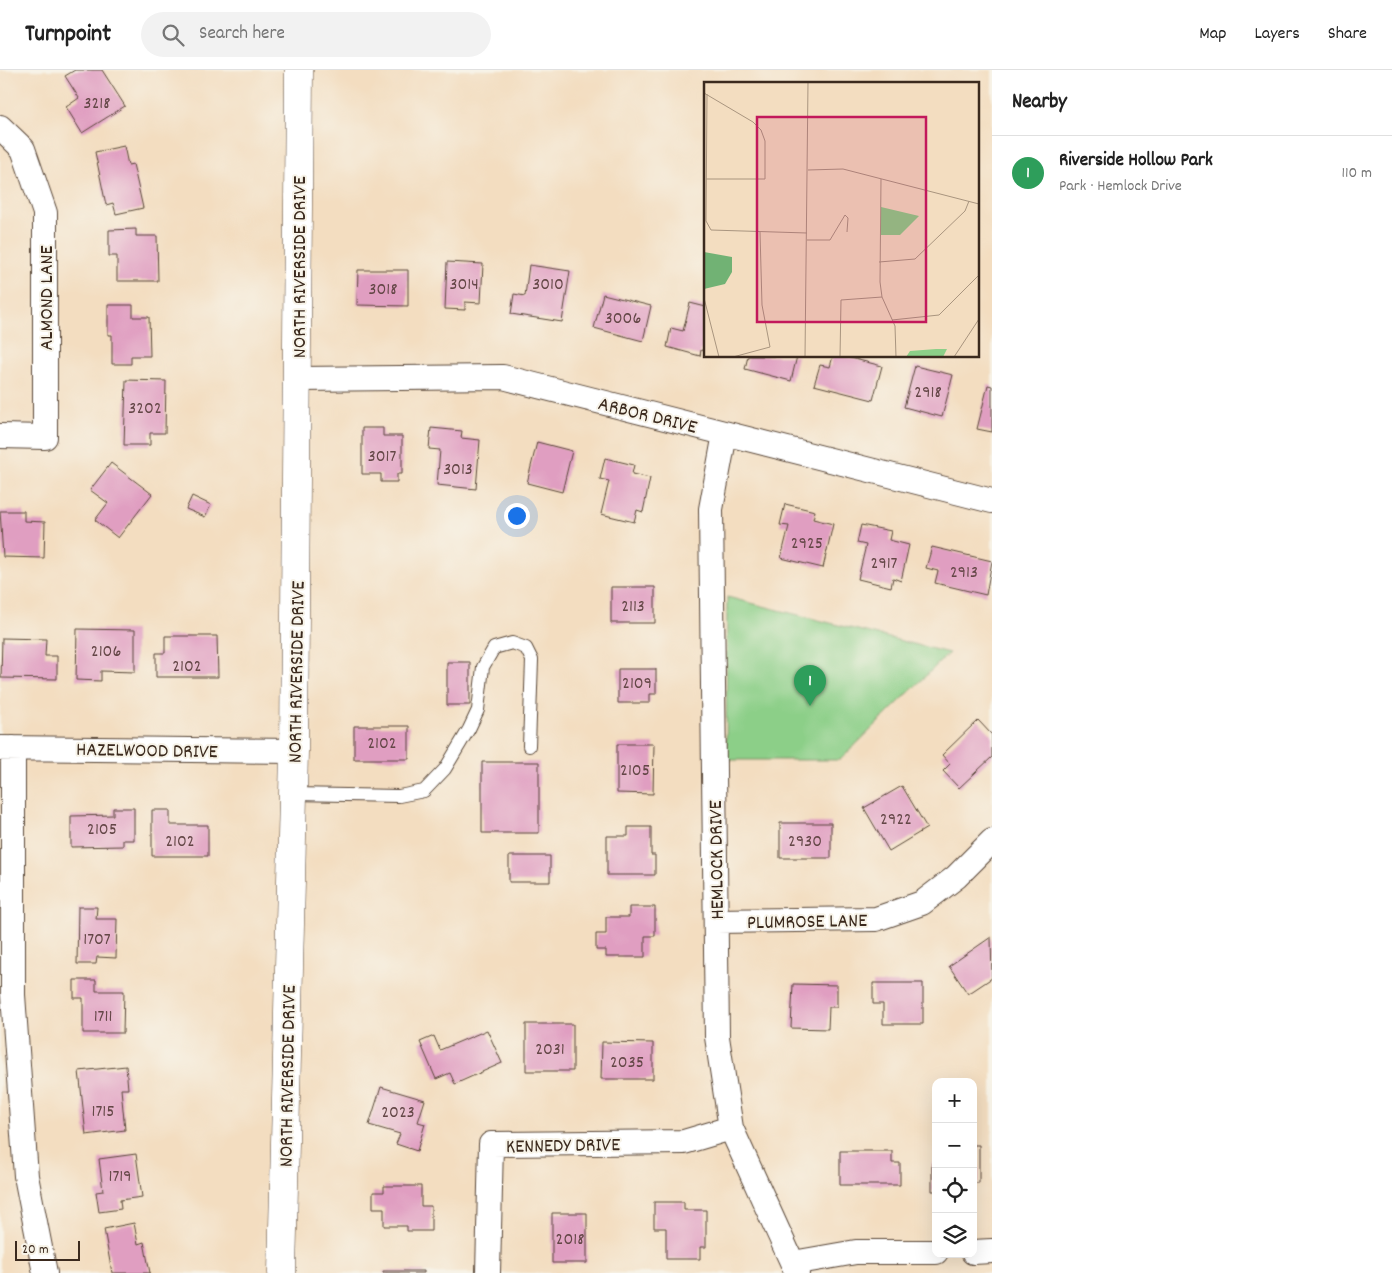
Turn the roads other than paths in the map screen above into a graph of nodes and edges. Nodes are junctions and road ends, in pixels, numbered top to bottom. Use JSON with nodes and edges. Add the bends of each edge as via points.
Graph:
{"nodes":[{"id":1,"x":299,"y":70,"type":"edge"},
{"id":2,"x":0,"y":127,"type":"edge"},
{"id":3,"x":298,"y":379,"type":"junction"},
{"id":4,"x":725,"y":434,"type":"junction"},
{"id":5,"x":0,"y":436,"type":"edge"},
{"id":6,"x":992,"y":501,"type":"edge"},
{"id":7,"x":529,"y":746,"type":"dead end"},
{"id":8,"x":7,"y":748,"type":"edge"},
{"id":9,"x":294,"y":751,"type":"junction"},
{"id":10,"x":293,"y":794,"type":"junction"},
{"id":11,"x":992,"y":841,"type":"edge"},
{"id":12,"x":716,"y":920,"type":"junction"},
{"id":13,"x":731,"y":1128,"type":"junction"},
{"id":14,"x":992,"y":1250,"type":"edge"},
{"id":15,"x":932,"y":1252,"type":"edge"},
{"id":16,"x":977,"y":1252,"type":"edge"},
{"id":17,"x":795,"y":1268,"type":"edge"},
{"id":18,"x":45,"y":1273,"type":"edge"},
{"id":19,"x":282,"y":1273,"type":"edge"},
{"id":20,"x":488,"y":1273,"type":"edge"}],
"edges":[{"from":1,"to":3,"type":"street","name":"NORTH RIVERSIDE DRIVE"},
{"from":2,"to":5,"type":"street","name":"ALMOND LANE","via":[[23,149],[45,213],[45,436]]},
{"from":3,"to":4,"type":"street","name":"ARBOR DRIVE","via":[[503,377]]},
{"from":3,"to":9,"type":"street","name":"NORTH RIVERSIDE DRIVE"},
{"from":4,"to":6,"type":"street","name":"ARBOR DRIVE"},
{"from":4,"to":12,"type":"street","name":"HEMLOCK DRIVE","via":[[712,508]]},
{"from":7,"to":10,"type":"lane","via":[[532,660],[526,648],[512,643],[494,648],[483,666],[478,710],[445,769],[424,791],[399,796]]},
{"from":8,"to":9,"type":"street","name":"HAZELWOOD DRIVE"},
{"from":8,"to":18,"type":"street","via":[[13,995],[26,1176]]},
{"from":9,"to":10,"type":"street","name":"NORTH RIVERSIDE DRIVE"},
{"from":10,"to":19,"type":"street","name":"NORTH RIVERSIDE DRIVE"},
{"from":11,"to":12,"type":"street","name":"PLUMROSE LANE","via":[[956,877],[922,903],[876,920]]},
{"from":12,"to":13,"type":"street","name":"HEMLOCK DRIVE","via":[[717,1037]]},
{"from":13,"to":17,"type":"street","name":"HEMLOCK DRIVE"},
{"from":13,"to":20,"type":"street","name":"KENNEDY DRIVE","via":[[684,1142],[491,1144]]},
{"from":14,"to":16,"type":"street"},
{"from":15,"to":17,"type":"street","via":[[856,1252]]}]}
